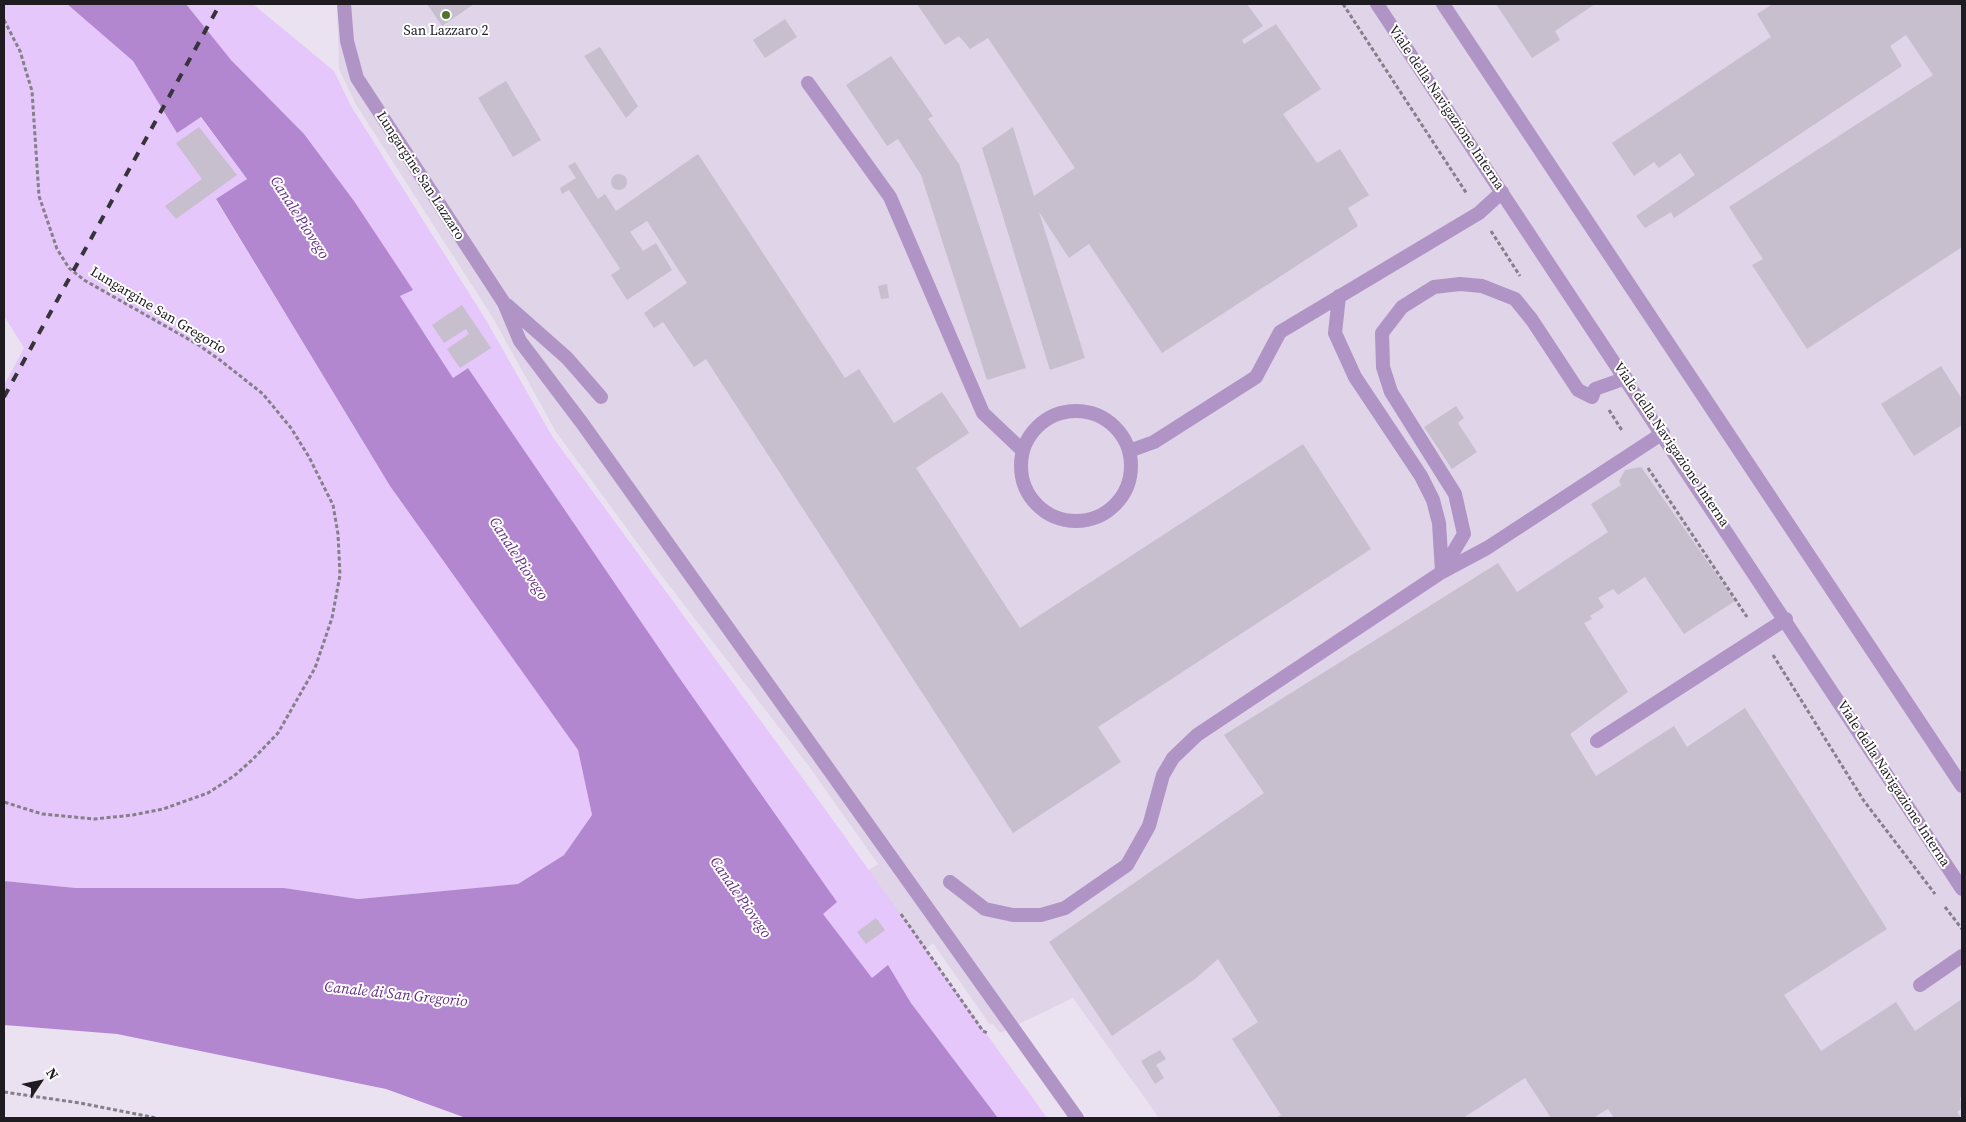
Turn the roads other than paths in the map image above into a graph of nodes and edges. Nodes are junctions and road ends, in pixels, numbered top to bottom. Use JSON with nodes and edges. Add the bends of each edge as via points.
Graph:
{"nodes":[{"id":1,"x":344,"y":4,"type":"edge"},
{"id":2,"x":1377,"y":4,"type":"edge"},
{"id":3,"x":1444,"y":4,"type":"edge"},
{"id":4,"x":808,"y":84,"type":"dead end"},
{"id":5,"x":1502,"y":192,"type":"junction"},
{"id":6,"x":1339,"y":296,"type":"junction"},
{"id":7,"x":504,"y":303,"type":"junction"},
{"id":8,"x":1626,"y":378,"type":"junction"},
{"id":9,"x":601,"y":398,"type":"dead end"},
{"id":10,"x":1663,"y":433,"type":"junction"},
{"id":11,"x":1022,"y":450,"type":"junction"},
{"id":12,"x":1129,"y":451,"type":"junction"},
{"id":13,"x":1442,"y":572,"type":"junction"},
{"id":14,"x":1786,"y":619,"type":"junction"},
{"id":15,"x":1597,"y":741,"type":"dead end"},
{"id":16,"x":1962,"y":786,"type":"edge"},
{"id":17,"x":950,"y":882,"type":"dead end"},
{"id":18,"x":1962,"y":889,"type":"edge"},
{"id":19,"x":1962,"y":956,"type":"edge"},
{"id":20,"x":1920,"y":985,"type":"dead end"},
{"id":21,"x":1077,"y":1118,"type":"edge"}],
"edges":[{"from":1,"to":7,"type":"street","name":"Lungargine San Lazzaro","via":[[347,41],[357,78]]},
{"from":2,"to":5,"type":"street","name":"Viale della Navigazione Interna"},
{"from":3,"to":16,"type":"street"},
{"from":4,"to":11,"type":"street","via":[[890,198],[983,413]]},
{"from":5,"to":6,"type":"street","via":[[1479,213]]},
{"from":5,"to":8,"type":"street","name":"Viale della Navigazione Interna"},
{"from":6,"to":12,"type":"street","via":[[1280,332],[1256,377],[1154,442]]},
{"from":6,"to":13,"type":"street","via":[[1334,333],[1355,377],[1421,476],[1433,500],[1439,523]]},
{"from":7,"to":9,"type":"street","via":[[567,358]]},
{"from":7,"to":21,"type":"street","name":"Lungargine San Lazzaro","via":[[520,340]]},
{"from":8,"to":10,"type":"street","name":"Viale della Navigazione Interna"},
{"from":8,"to":13,"type":"street","via":[[1594,389],[1592,396],[1578,390],[1515,300],[1482,286],[1434,287],[1402,307],[1382,333],[1383,368],[1391,392],[1455,494],[1464,534]]},
{"from":10,"to":13,"type":"street","via":[[1487,548]]},
{"from":10,"to":14,"type":"street","name":"Viale della Navigazione Interna"},
{"from":11,"to":12,"type":"street","via":[[1034,429],[1053,415],[1076,410],[1099,416],[1112,425]]},
{"from":11,"to":12,"type":"street","via":[[1021,479],[1035,505],[1061,520],[1090,520],[1115,506],[1130,480]]},
{"from":13,"to":17,"type":"street","via":[[1197,735],[1173,758],[1163,775],[1148,826],[1127,865],[1065,908],[1041,915],[1013,915],[985,909]]},
{"from":14,"to":15,"type":"street"},
{"from":14,"to":18,"type":"street","name":"Viale della Navigazione Interna"},
{"from":19,"to":20,"type":"street"}]}
